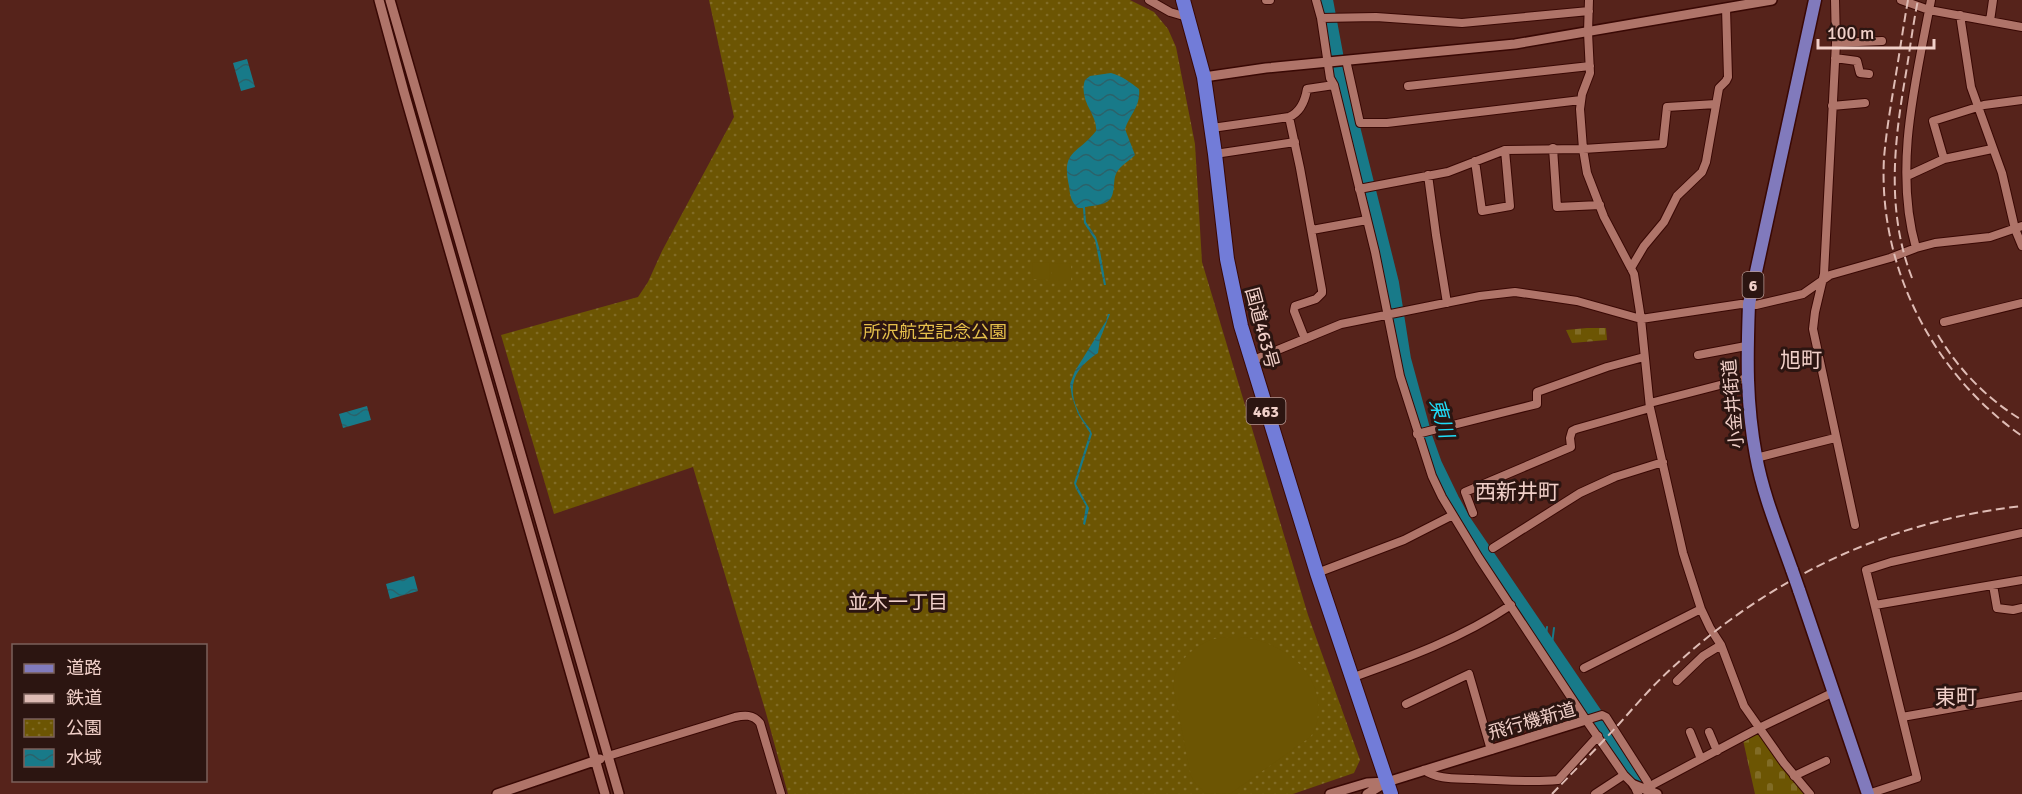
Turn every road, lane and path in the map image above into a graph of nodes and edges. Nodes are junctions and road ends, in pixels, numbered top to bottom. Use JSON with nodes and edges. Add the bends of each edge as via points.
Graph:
{"nodes":[{"id":1,"x":379,"y":0,"type":"edge"},
{"id":2,"x":390,"y":0,"type":"edge"},
{"id":3,"x":1149,"y":0,"type":"edge"},
{"id":4,"x":1183,"y":0,"type":"edge"},
{"id":5,"x":1316,"y":0,"type":"edge"},
{"id":6,"x":1589,"y":0,"type":"edge"},
{"id":7,"x":1772,"y":0,"type":"edge"},
{"id":8,"x":1815,"y":0,"type":"edge"},
{"id":9,"x":1835,"y":0,"type":"edge"},
{"id":10,"x":1901,"y":0,"type":"edge"},
{"id":11,"x":1931,"y":0,"type":"edge"},
{"id":12,"x":1994,"y":0,"type":"edge"},
{"id":13,"x":1726,"y":8,"type":"junction"},
{"id":14,"x":1929,"y":10,"type":"junction"},
{"id":15,"x":1589,"y":11,"type":"junction"},
{"id":16,"x":1960,"y":15,"type":"junction"},
{"id":17,"x":1189,"y":17,"type":"junction"},
{"id":18,"x":1322,"y":18,"type":"junction"},
{"id":19,"x":1990,"y":21,"type":"junction"},
{"id":20,"x":2022,"y":27,"type":"edge"},
{"id":21,"x":1588,"y":32,"type":"junction"},
{"id":22,"x":1882,"y":41,"type":"dead end"},
{"id":23,"x":1836,"y":43,"type":"junction"},
{"id":24,"x":1835,"y":58,"type":"junction"},
{"id":25,"x":1337,"y":61,"type":"junction"},
{"id":26,"x":1590,"y":66,"type":"junction"},
{"id":27,"x":1869,"y":74,"type":"dead end"},
{"id":28,"x":1204,"y":77,"type":"junction"},
{"id":29,"x":1334,"y":85,"type":"junction"},
{"id":30,"x":1408,"y":86,"type":"dead end"},
{"id":31,"x":1581,"y":100,"type":"junction"},
{"id":32,"x":2022,"y":100,"type":"edge"},
{"id":33,"x":1865,"y":103,"type":"dead end"},
{"id":34,"x":1716,"y":104,"type":"junction"},
{"id":35,"x":1832,"y":106,"type":"junction"},
{"id":36,"x":1977,"y":107,"type":"junction"},
{"id":37,"x":1289,"y":117,"type":"junction"},
{"id":38,"x":1212,"y":128,"type":"junction"},
{"id":39,"x":1295,"y":142,"type":"junction"},
{"id":40,"x":1553,"y":148,"type":"junction"},
{"id":41,"x":1583,"y":149,"type":"junction"},
{"id":42,"x":1992,"y":149,"type":"junction"},
{"id":43,"x":1505,"y":150,"type":"junction"},
{"id":44,"x":1215,"y":154,"type":"junction"},
{"id":45,"x":1944,"y":159,"type":"junction"},
{"id":46,"x":1475,"y":161,"type":"junction"},
{"id":47,"x":1428,"y":175,"type":"junction"},
{"id":48,"x":1907,"y":176,"type":"junction"},
{"id":49,"x":1361,"y":189,"type":"junction"},
{"id":50,"x":1600,"y":205,"type":"junction"},
{"id":51,"x":1367,"y":220,"type":"junction"},
{"id":52,"x":2019,"y":227,"type":"edge"},
{"id":53,"x":1312,"y":230,"type":"junction"},
{"id":54,"x":2022,"y":246,"type":"edge"},
{"id":55,"x":1917,"y":248,"type":"junction"},
{"id":56,"x":1631,"y":268,"type":"junction"},
{"id":57,"x":1823,"y":279,"type":"junction"},
{"id":58,"x":1806,"y":292,"type":"junction"},
{"id":59,"x":1447,"y":303,"type":"junction"},
{"id":60,"x":2022,"y":303,"type":"edge"},
{"id":61,"x":1749,"y":304,"type":"junction"},
{"id":62,"x":1815,"y":312,"type":"junction"},
{"id":63,"x":1390,"y":314,"type":"junction"},
{"id":64,"x":1641,"y":319,"type":"junction"},
{"id":65,"x":1944,"y":322,"type":"dead end"},
{"id":66,"x":1305,"y":339,"type":"junction"},
{"id":67,"x":1746,"y":346,"type":"junction"},
{"id":68,"x":1698,"y":355,"type":"dead end"},
{"id":69,"x":1644,"y":357,"type":"junction"},
{"id":70,"x":1251,"y":361,"type":"junction"},
{"id":71,"x":1747,"y":378,"type":"junction"},
{"id":72,"x":1650,"y":406,"type":"junction"},
{"id":73,"x":1419,"y":434,"type":"junction"},
{"id":74,"x":1835,"y":438,"type":"junction"},
{"id":75,"x":1756,"y":458,"type":"junction"},
{"id":76,"x":1663,"y":462,"type":"junction"},
{"id":77,"x":1473,"y":513,"type":"dead end"},
{"id":78,"x":1453,"y":515,"type":"junction"},
{"id":79,"x":1855,"y":525,"type":"dead end"},
{"id":80,"x":2022,"y":533,"type":"edge"},
{"id":81,"x":1492,"y":549,"type":"dead end"},
{"id":82,"x":1317,"y":573,"type":"junction"},
{"id":83,"x":2022,"y":580,"type":"edge"},
{"id":84,"x":1993,"y":585,"type":"junction"},
{"id":85,"x":1875,"y":605,"type":"junction"},
{"id":86,"x":1511,"y":606,"type":"junction"},
{"id":87,"x":2022,"y":608,"type":"edge"},
{"id":88,"x":1701,"y":609,"type":"junction"},
{"id":89,"x":1721,"y":645,"type":"junction"},
{"id":90,"x":1584,"y":668,"type":"dead end"},
{"id":91,"x":1351,"y":678,"type":"junction"},
{"id":92,"x":1677,"y":681,"type":"dead end"},
{"id":93,"x":1834,"y":692,"type":"junction"},
{"id":94,"x":2022,"y":696,"type":"edge"},
{"id":95,"x":1406,"y":704,"type":"dead end"},
{"id":96,"x":1902,"y":717,"type":"junction"},
{"id":97,"x":1588,"y":720,"type":"junction"},
{"id":98,"x":1759,"y":728,"type":"junction"},
{"id":99,"x":1690,"y":732,"type":"dead end"},
{"id":100,"x":1709,"y":732,"type":"dead end"},
{"id":101,"x":1598,"y":736,"type":"junction"},
{"id":102,"x":1491,"y":750,"type":"junction"},
{"id":103,"x":1717,"y":751,"type":"junction"},
{"id":104,"x":608,"y":756,"type":"junction"},
{"id":105,"x":1701,"y":759,"type":"junction"},
{"id":106,"x":595,"y":761,"type":"junction"},
{"id":107,"x":1826,"y":761,"type":"dead end"},
{"id":108,"x":1424,"y":770,"type":"junction"},
{"id":109,"x":1624,"y":775,"type":"junction"},
{"id":110,"x":1794,"y":776,"type":"junction"},
{"id":111,"x":1389,"y":788,"type":"edge"},
{"id":112,"x":1636,"y":788,"type":"edge"},
{"id":113,"x":1652,"y":792,"type":"edge"},
{"id":114,"x":497,"y":794,"type":"edge"},
{"id":115,"x":605,"y":794,"type":"edge"},
{"id":116,"x":619,"y":794,"type":"edge"},
{"id":117,"x":781,"y":794,"type":"edge"},
{"id":118,"x":1330,"y":794,"type":"edge"},
{"id":119,"x":1367,"y":794,"type":"edge"},
{"id":120,"x":1595,"y":794,"type":"edge"},
{"id":121,"x":1810,"y":794,"type":"edge"},
{"id":122,"x":1868,"y":794,"type":"edge"}],
"edges":[{"from":1,"to":106,"type":"street"},
{"from":2,"to":104,"type":"street"},
{"from":3,"to":17,"type":"street"},
{"from":4,"to":17,"type":"highway","name":"国道463号","number":"463"},
{"from":5,"to":18,"type":"street"},
{"from":6,"to":15,"type":"street"},
{"from":7,"to":13,"type":"street"},
{"from":8,"to":61,"type":"main road","name":"小金井街道","number":"6"},
{"from":9,"to":23,"type":"street"},
{"from":10,"to":14,"type":"street"},
{"from":11,"to":14,"type":"street"},
{"from":12,"to":19,"type":"street"},
{"from":13,"to":21,"type":"street"},
{"from":13,"to":34,"type":"street","via":[[1728,77],[1719,88]]},
{"from":14,"to":16,"type":"street"},
{"from":14,"to":48,"type":"street","via":[[1911,111]]},
{"from":15,"to":18,"type":"street","via":[[1462,23]]},
{"from":15,"to":21,"type":"street"},
{"from":16,"to":19,"type":"street"},
{"from":16,"to":36,"type":"street"},
{"from":17,"to":28,"type":"highway","name":"国道463号","number":"463"},
{"from":18,"to":25,"type":"street"},
{"from":19,"to":20,"type":"street"},
{"from":21,"to":25,"type":"street","via":[[1515,44]]},
{"from":21,"to":26,"type":"street"},
{"from":22,"to":23,"type":"street"},
{"from":23,"to":24,"type":"street"},
{"from":24,"to":27,"type":"street","via":[[1857,61],[1860,73]]},
{"from":24,"to":35,"type":"street"},
{"from":25,"to":28,"type":"street"},
{"from":25,"to":29,"type":"street"},
{"from":25,"to":31,"type":"street","via":[[1360,123]]},
{"from":26,"to":30,"type":"street"},
{"from":26,"to":31,"type":"street"},
{"from":28,"to":38,"type":"highway","name":"国道463号","number":"463"},
{"from":29,"to":37,"type":"street","via":[[1307,89],[1302,105]]},
{"from":29,"to":49,"type":"street"},
{"from":31,"to":41,"type":"street"},
{"from":32,"to":36,"type":"street"},
{"from":33,"to":35,"type":"street"},
{"from":34,"to":41,"type":"street","via":[[1667,107],[1664,144]]},
{"from":34,"to":56,"type":"street","via":[[1702,172],[1677,196],[1664,222]]},
{"from":35,"to":57,"type":"street"},
{"from":36,"to":42,"type":"street"},
{"from":36,"to":45,"type":"street","via":[[1934,121]]},
{"from":37,"to":38,"type":"street"},
{"from":37,"to":39,"type":"street"},
{"from":38,"to":44,"type":"highway","name":"国道463号","number":"463"},
{"from":39,"to":44,"type":"street"},
{"from":39,"to":53,"type":"street"},
{"from":40,"to":41,"type":"street"},
{"from":40,"to":43,"type":"street"},
{"from":40,"to":50,"type":"street","via":[[1557,207]]},
{"from":41,"to":50,"type":"street","via":[[1587,173]]},
{"from":42,"to":45,"type":"street"},
{"from":42,"to":52,"type":"street"},
{"from":43,"to":46,"type":"street"},
{"from":43,"to":46,"type":"street","via":[[1510,206],[1482,211]]},
{"from":44,"to":70,"type":"highway","name":"国道463号","number":"463","via":[[1232,289]]},
{"from":45,"to":48,"type":"street"},
{"from":46,"to":47,"type":"street"},
{"from":47,"to":49,"type":"street"},
{"from":47,"to":59,"type":"street"},
{"from":48,"to":55,"type":"street","via":[[1909,213]]},
{"from":49,"to":51,"type":"street"},
{"from":50,"to":56,"type":"street"},
{"from":51,"to":53,"type":"street"},
{"from":51,"to":63,"type":"street"},
{"from":52,"to":54,"type":"street"},
{"from":52,"to":55,"type":"street","via":[[1981,238]]},
{"from":53,"to":66,"type":"street","via":[[1322,293],[1295,306]]},
{"from":55,"to":57,"type":"street"},
{"from":56,"to":64,"type":"street"},
{"from":57,"to":58,"type":"street"},
{"from":57,"to":62,"type":"street"},
{"from":58,"to":61,"type":"street"},
{"from":58,"to":62,"type":"street"},
{"from":59,"to":63,"type":"street"},
{"from":59,"to":64,"type":"street","via":[[1520,292],[1586,303]]},
{"from":60,"to":65,"type":"street"},
{"from":61,"to":64,"type":"street"},
{"from":61,"to":67,"type":"main road","name":"小金井街道","number":"6"},
{"from":62,"to":74,"type":"street","via":[[1814,329]]},
{"from":63,"to":66,"type":"street","via":[[1341,324]]},
{"from":63,"to":73,"type":"street","via":[[1400,376]]},
{"from":64,"to":69,"type":"street"},
{"from":66,"to":70,"type":"street"},
{"from":67,"to":68,"type":"street"},
{"from":67,"to":71,"type":"main road","name":"小金井街道","number":"6"},
{"from":69,"to":72,"type":"street"},
{"from":69,"to":73,"type":"street","via":[[1537,392],[1537,404]]},
{"from":70,"to":82,"type":"highway","name":"国道463号","number":"463"},
{"from":71,"to":72,"type":"street"},
{"from":71,"to":75,"type":"main road","name":"小金井街道","number":"6"},
{"from":72,"to":76,"type":"street"},
{"from":72,"to":77,"type":"street","via":[[1576,429],[1570,438],[1571,447],[1465,492]]},
{"from":73,"to":78,"type":"street","via":[[1432,476]]},
{"from":74,"to":75,"type":"street"},
{"from":74,"to":79,"type":"street"},
{"from":75,"to":93,"type":"main road","name":"小金井街道","number":"6","bridge":true},
{"from":76,"to":81,"type":"street","via":[[1580,493]]},
{"from":76,"to":88,"type":"street","via":[[1683,553]]},
{"from":78,"to":82,"type":"street","via":[[1404,540]]},
{"from":78,"to":86,"type":"street"},
{"from":80,"to":85,"type":"street","via":[[1866,570]]},
{"from":82,"to":91,"type":"highway","name":"国道463号","number":"463"},
{"from":83,"to":84,"type":"street"},
{"from":84,"to":85,"type":"street"},
{"from":84,"to":87,"type":"street","via":[[1997,608]]},
{"from":85,"to":96,"type":"street"},
{"from":86,"to":91,"type":"street","via":[[1452,639]]},
{"from":86,"to":97,"type":"street"},
{"from":88,"to":89,"type":"street"},
{"from":88,"to":90,"type":"street"},
{"from":89,"to":92,"type":"street"},
{"from":89,"to":98,"type":"street","via":[[1743,706]]},
{"from":91,"to":111,"type":"highway","name":"国道463号","number":"463"},
{"from":93,"to":98,"type":"street"},
{"from":93,"to":122,"type":"main road","name":"小金井街道","number":"6"},
{"from":94,"to":96,"type":"street"},
{"from":95,"to":102,"type":"street","via":[[1469,674]]},
{"from":96,"to":122,"type":"street","via":[[1917,778]]},
{"from":97,"to":101,"type":"street","name":"飛行機新道"},
{"from":97,"to":102,"type":"street","name":"飛行機新道"},
{"from":97,"to":113,"type":"street","via":[[1606,717]]},
{"from":98,"to":103,"type":"street"},
{"from":98,"to":110,"type":"street"},
{"from":99,"to":105,"type":"street"},
{"from":100,"to":103,"type":"street"},
{"from":101,"to":108,"type":"street","via":[[1558,780],[1454,778]]},
{"from":101,"to":109,"type":"street","name":"飛行機新道"},
{"from":102,"to":108,"type":"street","name":"飛行機新道"},
{"from":103,"to":105,"type":"street"},
{"from":104,"to":106,"type":"street"},
{"from":104,"to":116,"type":"street"},
{"from":104,"to":117,"type":"street","via":[[741,716],[756,718]]},
{"from":105,"to":113,"type":"street","via":[[1652,785]]},
{"from":106,"to":114,"type":"street"},
{"from":106,"to":115,"type":"street"},
{"from":107,"to":110,"type":"street"},
{"from":108,"to":111,"type":"street","name":"飛行機新道"},
{"from":109,"to":112,"type":"street","name":"飛行機新道"},
{"from":109,"to":120,"type":"street"},
{"from":110,"to":121,"type":"street"},
{"from":111,"to":118,"type":"street","via":[[1367,783]]},
{"from":111,"to":119,"type":"street"},
{"from":112,"to":113,"type":"street","name":"飛行機新道"}]}
